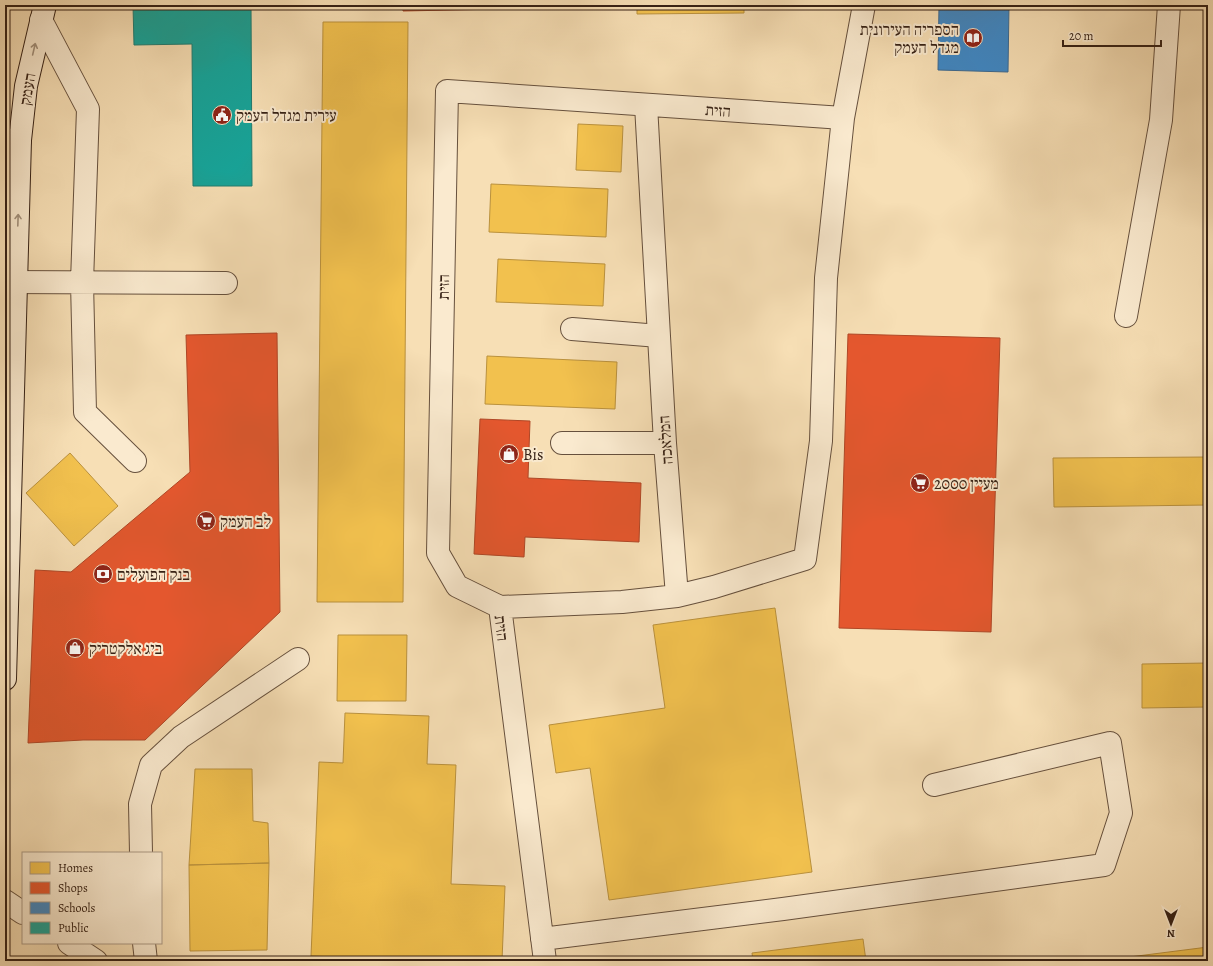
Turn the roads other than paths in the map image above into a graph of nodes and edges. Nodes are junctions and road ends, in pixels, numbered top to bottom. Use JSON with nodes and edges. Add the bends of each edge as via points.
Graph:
{"nodes":[{"id":1,"x":864,"y":5,"type":"edge"},
{"id":2,"x":1169,"y":5,"type":"edge"},
{"id":3,"x":43,"y":12,"type":"edge"},
{"id":4,"x":646,"y":105,"type":"junction"},
{"id":5,"x":843,"y":118,"type":"junction"},
{"id":6,"x":13,"y":140,"type":"edge"},
{"id":7,"x":10,"y":282,"type":"edge"},
{"id":8,"x":82,"y":282,"type":"junction"},
{"id":9,"x":226,"y":283,"type":"dead end"},
{"id":10,"x":1126,"y":316,"type":"dead end"},
{"id":11,"x":572,"y":329,"type":"dead end"},
{"id":12,"x":659,"y":336,"type":"junction"},
{"id":13,"x":562,"y":443,"type":"dead end"},
{"id":14,"x":665,"y":443,"type":"junction"},
{"id":15,"x":135,"y":460,"type":"dead end"},
{"id":16,"x":677,"y":596,"type":"junction"},
{"id":17,"x":500,"y":607,"type":"junction"},
{"id":18,"x":298,"y":659,"type":"dead end"},
{"id":19,"x":5,"y":679,"type":"edge"},
{"id":20,"x":934,"y":785,"type":"dead end"},
{"id":21,"x":141,"y":852,"type":"edge"},
{"id":22,"x":5,"y":901,"type":"edge"},
{"id":23,"x":22,"y":912,"type":"edge"},
{"id":24,"x":542,"y":939,"type":"junction"},
{"id":25,"x":70,"y":944,"type":"edge"},
{"id":26,"x":144,"y":944,"type":"edge"},
{"id":27,"x":96,"y":961,"type":"edge"},
{"id":28,"x":146,"y":961,"type":"edge"},
{"id":29,"x":545,"y":961,"type":"edge"}],
"edges":[{"from":1,"to":5,"type":"street"},
{"from":2,"to":10,"type":"street","via":[[1160,120]]},
{"from":6,"to":3,"type":"street","name":"העמק","one_way":true},
{"from":3,"to":8,"type":"street","via":[[88,109]]},
{"from":4,"to":5,"type":"street","name":"הזית"},
{"from":4,"to":12,"type":"street","name":"המלאכה"},
{"from":4,"to":17,"type":"street","name":"הזית","via":[[447,91],[438,553],[457,586]]},
{"from":5,"to":16,"type":"street","via":[[826,278],[821,441],[805,559]]},
{"from":7,"to":6,"type":"street","name":"העמק","one_way":true},
{"from":7,"to":8,"type":"street"},
{"from":7,"to":19,"type":"street","name":"העמק"},
{"from":8,"to":9,"type":"street"},
{"from":8,"to":15,"type":"street","via":[[85,412]]},
{"from":11,"to":12,"type":"street"},
{"from":12,"to":14,"type":"street","name":"המלאכה"},
{"from":13,"to":14,"type":"street"},
{"from":14,"to":16,"type":"street","name":"המלאכה"},
{"from":16,"to":17,"type":"street","via":[[622,602]]},
{"from":17,"to":24,"type":"street","name":"הזית"},
{"from":18,"to":21,"type":"street","via":[[181,737],[151,765],[140,804]]},
{"from":20,"to":24,"type":"street","via":[[1110,743],[1121,813],[1104,865]]},
{"from":22,"to":23,"type":"street"},
{"from":24,"to":29,"type":"street","name":"הזית"},
{"from":25,"to":27,"type":"street"},
{"from":26,"to":28,"type":"street"}]}
